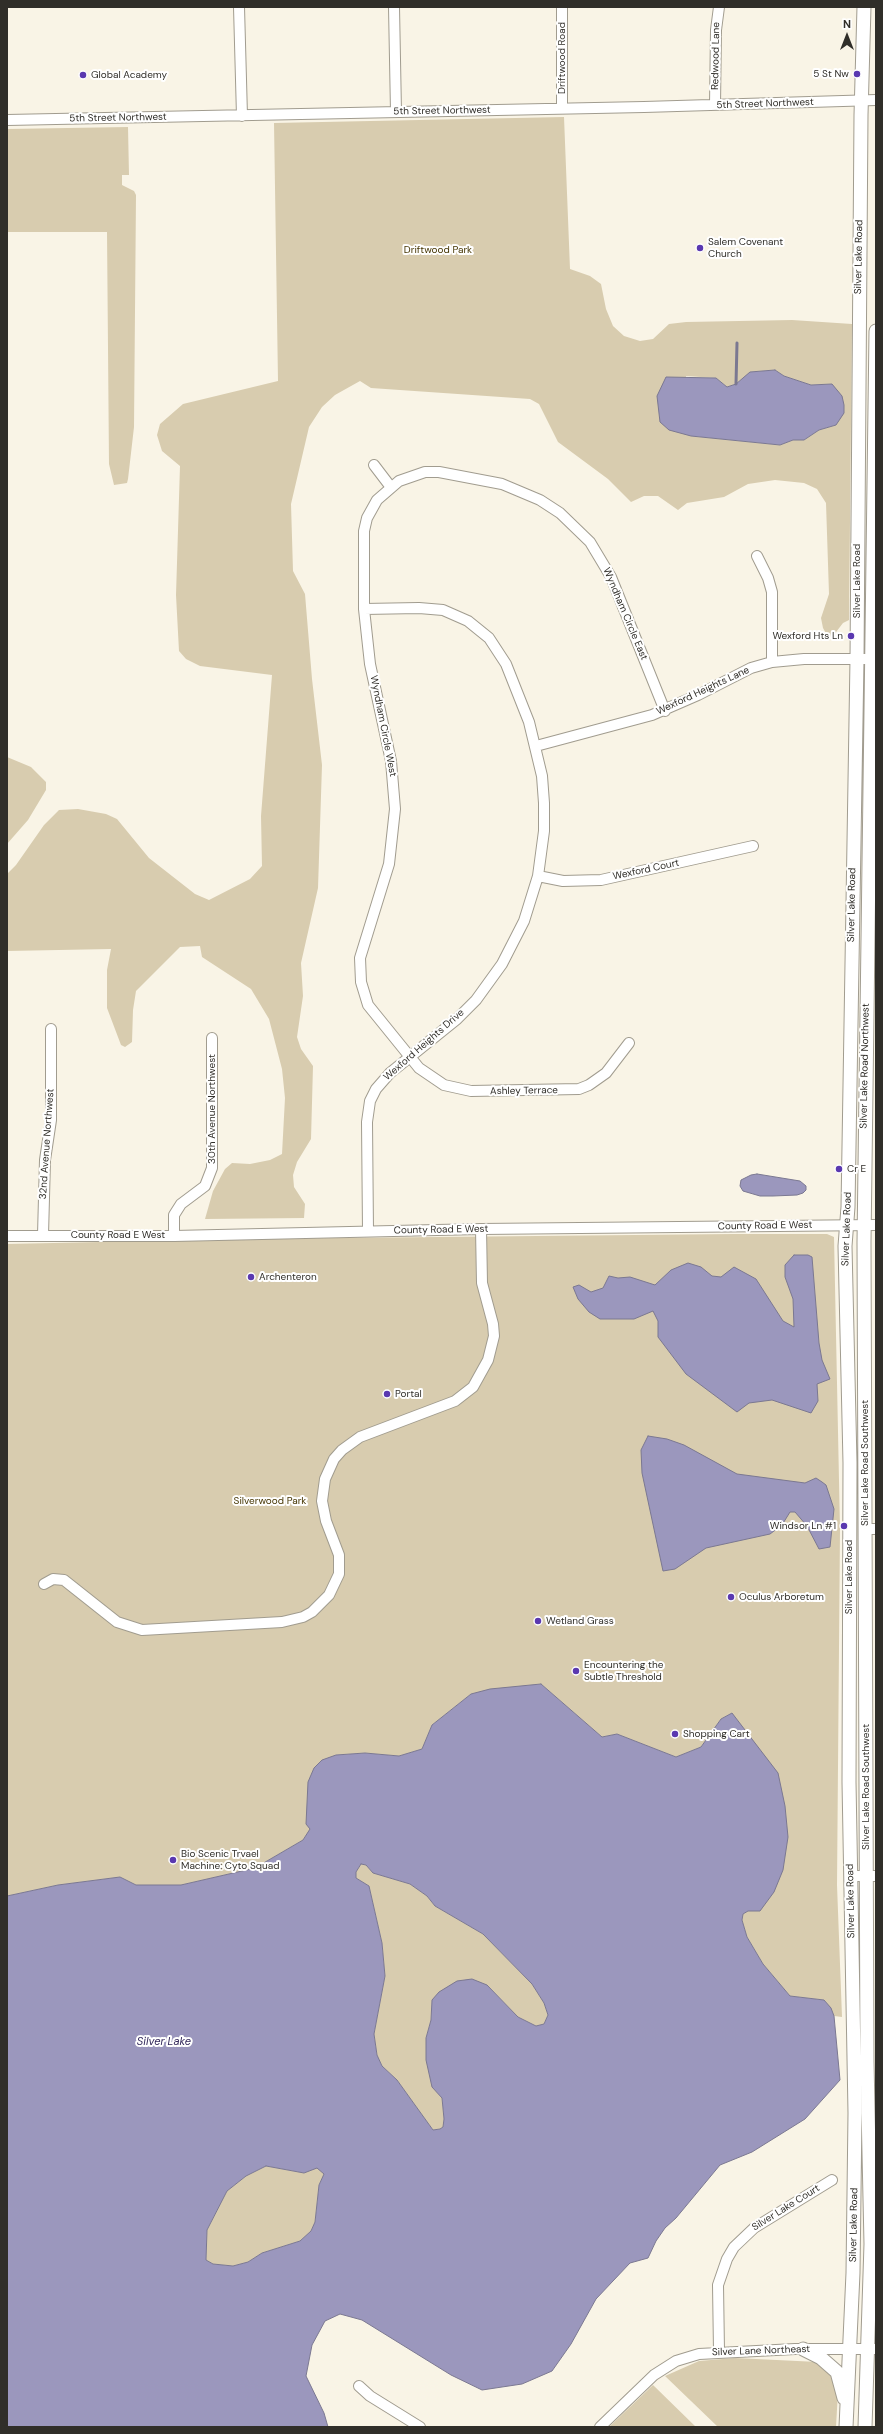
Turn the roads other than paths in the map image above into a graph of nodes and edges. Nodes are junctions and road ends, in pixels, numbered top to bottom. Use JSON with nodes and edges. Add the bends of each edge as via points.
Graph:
{"nodes":[{"id":1,"x":239,"y":7,"type":"edge"},
{"id":2,"x":394,"y":7,"type":"edge"},
{"id":3,"x":562,"y":7,"type":"edge"},
{"id":4,"x":718,"y":7,"type":"edge"},
{"id":5,"x":864,"y":7,"type":"edge"},
{"id":6,"x":862,"y":100,"type":"junction"},
{"id":7,"x":876,"y":100,"type":"edge"},
{"id":8,"x":715,"y":105,"type":"junction"},
{"id":9,"x":562,"y":108,"type":"junction"},
{"id":10,"x":396,"y":112,"type":"junction"},
{"id":11,"x":242,"y":116,"type":"junction"},
{"id":12,"x":7,"y":120,"type":"edge"},
{"id":13,"x":876,"y":331,"type":"edge"},
{"id":14,"x":374,"y":465,"type":"dead end"},
{"id":15,"x":443,"y":473,"type":"joint"},
{"id":16,"x":390,"y":486,"type":"junction"},
{"id":17,"x":757,"y":556,"type":"dead end"},
{"id":18,"x":364,"y":610,"type":"junction"},
{"id":19,"x":857,"y":658,"type":"junction"},
{"id":20,"x":874,"y":659,"type":"edge"},
{"id":21,"x":772,"y":662,"type":"junction"},
{"id":22,"x":664,"y":711,"type":"junction"},
{"id":23,"x":536,"y":746,"type":"junction"},
{"id":24,"x":753,"y":846,"type":"dead end"},
{"id":25,"x":538,"y":876,"type":"junction"},
{"id":26,"x":51,"y":1029,"type":"dead end"},
{"id":27,"x":212,"y":1038,"type":"dead end"},
{"id":28,"x":629,"y":1043,"type":"dead end"},
{"id":29,"x":409,"y":1058,"type":"junction"},
{"id":30,"x":870,"y":1225,"type":"edge"},
{"id":31,"x":847,"y":1226,"type":"junction"},
{"id":32,"x":481,"y":1229,"type":"junction"},
{"id":33,"x":368,"y":1231,"type":"junction"},
{"id":34,"x":43,"y":1235,"type":"junction"},
{"id":35,"x":7,"y":1236,"type":"edge"},
{"id":36,"x":174,"y":1236,"type":"junction"},
{"id":37,"x":871,"y":1529,"type":"edge"},
{"id":38,"x":44,"y":1584,"type":"dead end"},
{"id":39,"x":850,"y":1876,"type":"junction"},
{"id":40,"x":871,"y":1876,"type":"edge"},
{"id":41,"x":832,"y":2180,"type":"dead end"},
{"id":42,"x":802,"y":2349,"type":"junction"},
{"id":43,"x":851,"y":2349,"type":"junction"},
{"id":44,"x":872,"y":2349,"type":"edge"},
{"id":45,"x":719,"y":2351,"type":"junction"},
{"id":46,"x":359,"y":2386,"type":"dead end"},
{"id":47,"x":847,"y":2410,"type":"junction"},
{"id":48,"x":420,"y":2427,"type":"edge"},
{"id":49,"x":600,"y":2427,"type":"edge"},
{"id":50,"x":846,"y":2427,"type":"edge"},
{"id":51,"x":865,"y":2427,"type":"edge"}],
"edges":[{"from":1,"to":11,"type":"street"},
{"from":2,"to":10,"type":"street"},
{"from":3,"to":9,"type":"street","name":"Driftwood Road"},
{"from":4,"to":8,"type":"street","name":"Redwood Lane"},
{"from":5,"to":6,"type":"main road","name":"Silver Lake Road"},
{"from":6,"to":7,"type":"street","name":"5th Street Northwest"},
{"from":6,"to":8,"type":"street","name":"5th Street Northwest"},
{"from":6,"to":19,"type":"main road","name":"Silver Lake Road"},
{"from":8,"to":9,"type":"street","name":"5th Street Northwest"},
{"from":9,"to":10,"type":"street","name":"5th Street Northwest"},
{"from":10,"to":11,"type":"street","name":"5th Street Northwest"},
{"from":11,"to":12,"type":"street","name":"5th Street Northwest"},
{"from":13,"to":20,"type":"main road","name":"Silver Lake Road Northwest"},
{"from":14,"to":16,"type":"street"},
{"from":15,"to":16,"type":"street","name":"Wyndham Circle West","via":[[425,472],[412,475]]},
{"from":15,"to":22,"type":"street","name":"Wyndham Circle East","via":[[489,481],[522,491],[550,506],[576,527],[598,553],[611,577]]},
{"from":16,"to":18,"type":"street","name":"Wyndham Circle West","via":[[371,508],[364,531]]},
{"from":17,"to":21,"type":"street","via":[[772,592]]},
{"from":18,"to":23,"type":"street","name":"Wexford Heights Drive","via":[[443,610],[480,629],[500,652],[506,664]]},
{"from":18,"to":29,"type":"street","name":"Wyndham Circle West","via":[[370,664],[391,761],[395,809],[389,864],[360,958],[361,982],[368,1004]]},
{"from":19,"to":20,"type":"street","name":"Wexford Heights Lane"},
{"from":19,"to":21,"type":"street","name":"Wexford Heights Lane"},
{"from":19,"to":31,"type":"main road","name":"Silver Lake Road"},
{"from":20,"to":30,"type":"main road","name":"Silver Lake Road Northwest"},
{"from":21,"to":22,"type":"street","name":"Wexford Heights Lane","via":[[751,668]]},
{"from":22,"to":23,"type":"street","name":"Wexford Heights Lane"},
{"from":23,"to":25,"type":"street","name":"Wexford Heights Drive","via":[[544,803],[544,831]]},
{"from":24,"to":25,"type":"street","name":"Wexford Court","via":[[601,880],[563,881]]},
{"from":25,"to":29,"type":"street","name":"Wexford Heights Drive","via":[[524,921],[491,981],[456,1019]]},
{"from":26,"to":34,"type":"street","name":"32nd Avenue Northwest","via":[[51,1120],[45,1160]]},
{"from":27,"to":36,"type":"street","name":"30th Avenue Northwest","via":[[212,1168],[206,1186],[181,1204],[174,1215]]},
{"from":28,"to":29,"type":"street","name":"Ashley Terrace","via":[[598,1080],[584,1087],[569,1090],[458,1089],[432,1078]]},
{"from":29,"to":33,"type":"street","name":"Wexford Heights Drive","via":[[382,1081],[370,1101],[367,1122]]},
{"from":30,"to":31,"type":"street","name":"County Road E West"},
{"from":30,"to":37,"type":"main road","name":"Silver Lake Road Southwest"},
{"from":31,"to":32,"type":"street","name":"County Road E West"},
{"from":31,"to":39,"type":"main road","name":"Silver Lake Road"},
{"from":32,"to":33,"type":"street","name":"County Road E West"},
{"from":32,"to":38,"type":"street","via":[[482,1283],[494,1336],[488,1360],[473,1387],[454,1401],[360,1437],[334,1459],[325,1479],[322,1501],[323,1511],[339,1555],[339,1574],[329,1596],[312,1612],[282,1622],[142,1630],[112,1619],[64,1580],[53,1579]]},
{"from":33,"to":36,"type":"street","name":"County Road E West"},
{"from":34,"to":35,"type":"street","name":"County Road E West"},
{"from":34,"to":36,"type":"street","name":"County Road E West"},
{"from":37,"to":40,"type":"main road","name":"Silver Lake Road Southwest"},
{"from":39,"to":40,"type":"street"},
{"from":39,"to":43,"type":"main road","name":"Silver Lake Road","via":[[855,2113]]},
{"from":40,"to":44,"type":"main road","name":"Silver Lake Road Southwest"},
{"from":41,"to":45,"type":"street","name":"Silver Lake Court","via":[[754,2228],[734,2247],[718,2285]]},
{"from":42,"to":43,"type":"street","name":"Silver Lane Northeast"},
{"from":42,"to":45,"type":"street","name":"Silver Lane Northeast"},
{"from":42,"to":47,"type":"main road","via":[[821,2358],[837,2372]]},
{"from":43,"to":44,"type":"street","name":"Silver Lane Northeast"},
{"from":43,"to":47,"type":"main road","name":"Silver Lake Road"},
{"from":44,"to":51,"type":"main road","name":"Silver Lake Road Southwest"},
{"from":45,"to":49,"type":"street","name":"Silver Lane Northeast","via":[[688,2357],[665,2367]]},
{"from":46,"to":48,"type":"street","via":[[370,2396]]},
{"from":47,"to":50,"type":"main road","name":"Silver Lake Road"}]}
